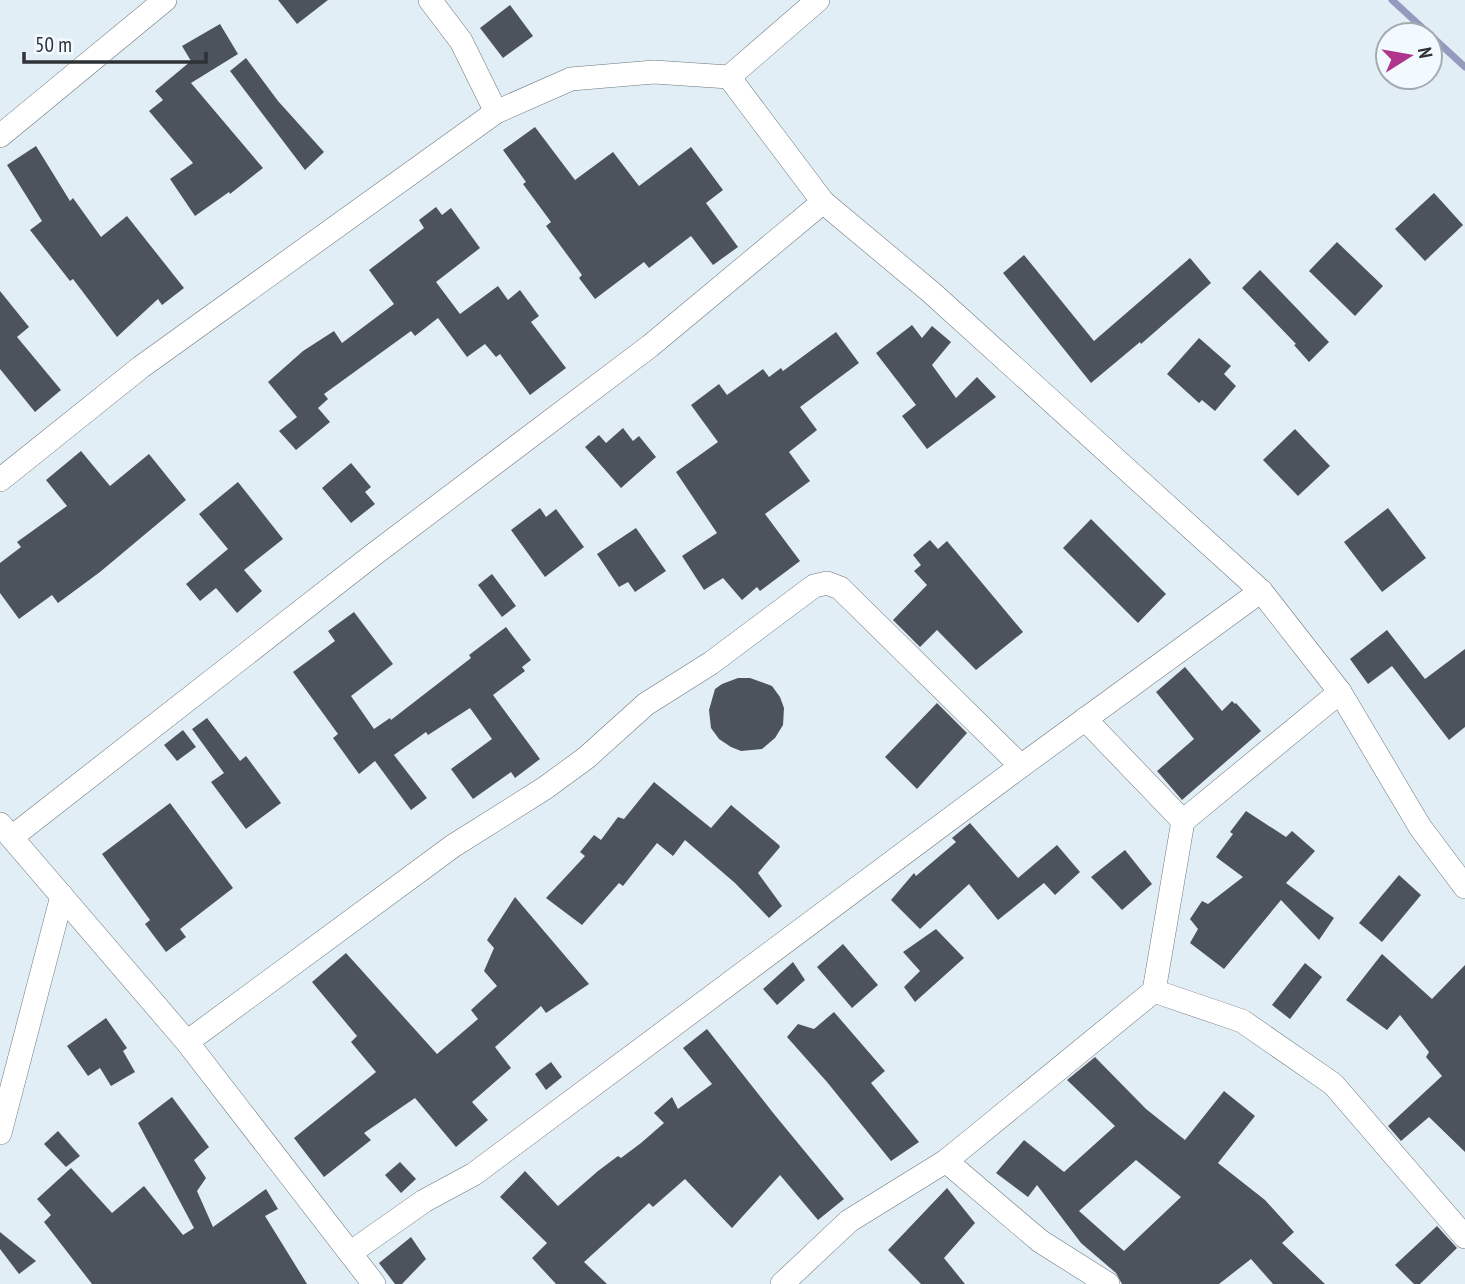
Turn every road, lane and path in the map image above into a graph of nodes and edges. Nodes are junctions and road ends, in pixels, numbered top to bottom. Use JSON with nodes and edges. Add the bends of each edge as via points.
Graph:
{"nodes":[{"id":1,"x":164,"y":0,"type":"edge"},
{"id":2,"x":430,"y":0,"type":"edge"},
{"id":3,"x":818,"y":0,"type":"edge"},
{"id":4,"x":729,"y":77,"type":"junction"},
{"id":5,"x":496,"y":113,"type":"junction"},
{"id":6,"x":0,"y":136,"type":"edge"},
{"id":7,"x":823,"y":202,"type":"junction"},
{"id":8,"x":0,"y":480,"type":"edge"},
{"id":9,"x":1261,"y":591,"type":"junction"},
{"id":10,"x":1340,"y":692,"type":"junction"},
{"id":11,"x":1085,"y":719,"type":"junction"},
{"id":12,"x":1021,"y":765,"type":"junction"},
{"id":13,"x":1183,"y":821,"type":"junction"},
{"id":14,"x":6,"y":831,"type":"edge"},
{"id":15,"x":1465,"y":887,"type":"edge"},
{"id":16,"x":62,"y":896,"type":"junction"},
{"id":17,"x":1154,"y":990,"type":"junction"},
{"id":18,"x":187,"y":1042,"type":"junction"},
{"id":19,"x":0,"y":1133,"type":"edge"},
{"id":20,"x":946,"y":1161,"type":"junction"},
{"id":21,"x":1465,"y":1237,"type":"edge"},
{"id":22,"x":350,"y":1254,"type":"junction"},
{"id":23,"x":374,"y":1284,"type":"edge"},
{"id":24,"x":782,"y":1284,"type":"edge"},
{"id":25,"x":1108,"y":1284,"type":"edge"}],
"edges":[{"from":1,"to":6,"type":"street"},
{"from":2,"to":5,"type":"street","via":[[461,41]]},
{"from":3,"to":4,"type":"street"},
{"from":4,"to":5,"type":"street","via":[[654,72],[571,79]]},
{"from":4,"to":7,"type":"street"},
{"from":5,"to":8,"type":"street","via":[[141,367]]},
{"from":7,"to":9,"type":"street","via":[[932,293]]},
{"from":7,"to":14,"type":"street","via":[[650,346]]},
{"from":9,"to":10,"type":"street"},
{"from":9,"to":11,"type":"street"},
{"from":10,"to":13,"type":"street"},
{"from":10,"to":15,"type":"street","via":[[1420,827]]},
{"from":11,"to":12,"type":"street"},
{"from":11,"to":13,"type":"street"},
{"from":12,"to":18,"type":"street","via":[[840,588],[827,583],[814,586],[646,704],[545,788],[453,846]]},
{"from":12,"to":22,"type":"street","via":[[529,1134]]},
{"from":13,"to":17,"type":"street"},
{"from":14,"to":16,"type":"street"},
{"from":16,"to":18,"type":"street"},
{"from":16,"to":19,"type":"street"},
{"from":17,"to":20,"type":"street"},
{"from":17,"to":21,"type":"street","via":[[1242,1021],[1333,1084]]},
{"from":18,"to":22,"type":"street"},
{"from":20,"to":24,"type":"street","via":[[849,1221]]},
{"from":20,"to":25,"type":"street","via":[[1040,1241]]},
{"from":22,"to":23,"type":"street"}]}
